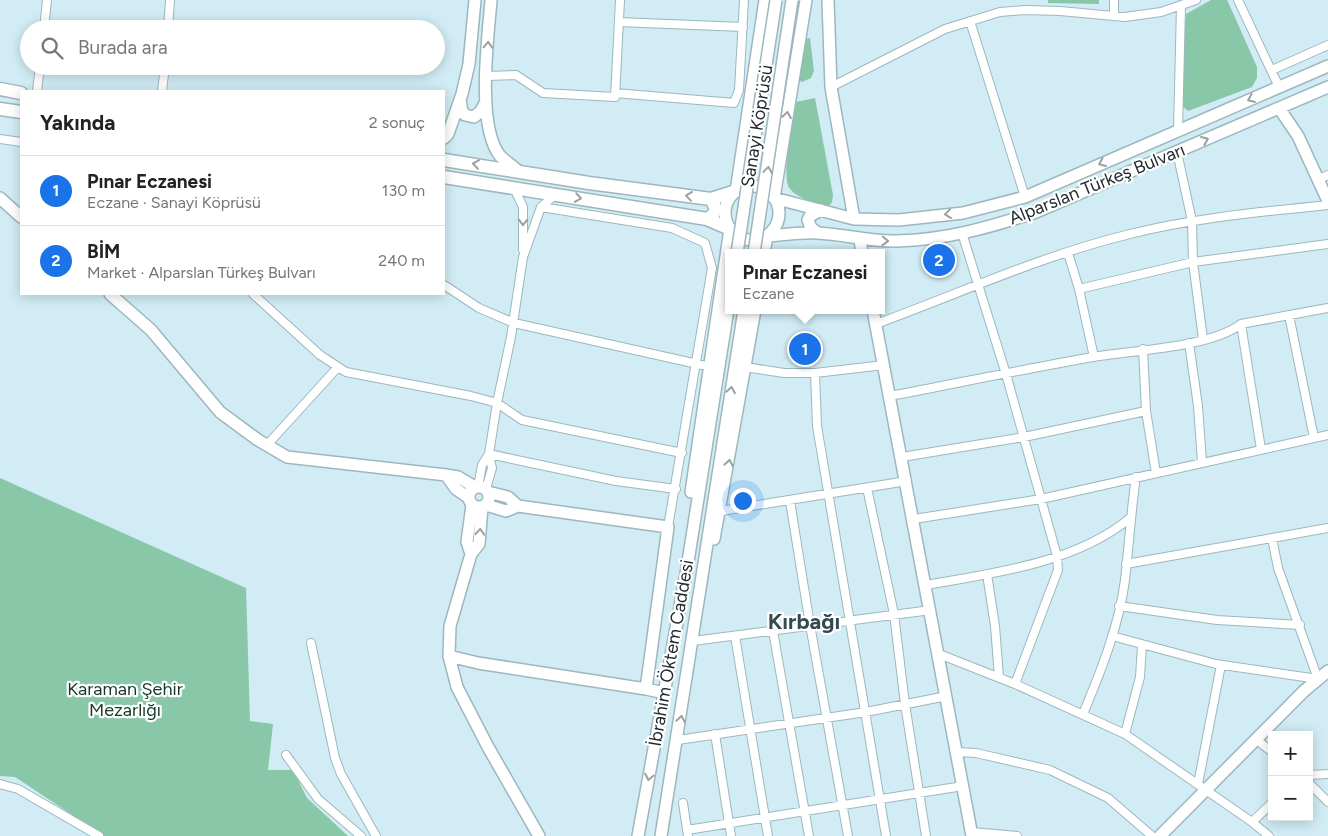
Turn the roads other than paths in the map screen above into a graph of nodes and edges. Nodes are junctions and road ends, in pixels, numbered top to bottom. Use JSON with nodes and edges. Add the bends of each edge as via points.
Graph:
{"nodes":[{"id":1,"x":47,"y":0,"type":"edge"},
{"id":2,"x":170,"y":0,"type":"edge"},
{"id":3,"x":475,"y":0,"type":"edge"},
{"id":4,"x":491,"y":0,"type":"edge"},
{"id":5,"x":620,"y":0,"type":"edge"},
{"id":6,"x":744,"y":0,"type":"edge"},
{"id":7,"x":765,"y":0,"type":"edge"},
{"id":8,"x":776,"y":0,"type":"edge"},
{"id":9,"x":792,"y":0,"type":"edge"},
{"id":10,"x":806,"y":0,"type":"edge"},
{"id":11,"x":828,"y":0,"type":"edge"},
{"id":12,"x":1114,"y":0,"type":"edge"},
{"id":13,"x":1238,"y":0,"type":"edge"},
{"id":14,"x":1192,"y":1,"type":"edge"},
{"id":15,"x":1181,"y":6,"type":"junction"},
{"id":16,"x":1114,"y":16,"type":"junction"},
{"id":17,"x":45,"y":20,"type":"edge"},
{"id":18,"x":169,"y":20,"type":"edge"},
{"id":19,"x":970,"y":21,"type":"junction"},
{"id":20,"x":619,"y":22,"type":"junction"},
{"id":21,"x":743,"y":27,"type":"junction"},
{"id":22,"x":1328,"y":45,"type":"edge"},
{"id":23,"x":1328,"y":66,"type":"edge"},
{"id":24,"x":1272,"y":70,"type":"junction"},
{"id":25,"x":39,"y":75,"type":"edge"},
{"id":26,"x":164,"y":75,"type":"edge"},
{"id":27,"x":486,"y":76,"type":"junction"},
{"id":28,"x":831,"y":87,"type":"junction"},
{"id":29,"x":1328,"y":87,"type":"edge"},
{"id":30,"x":1279,"y":88,"type":"junction"},
{"id":31,"x":0,"y":89,"type":"edge"},
{"id":32,"x":37,"y":90,"type":"edge"},
{"id":33,"x":162,"y":90,"type":"edge"},
{"id":34,"x":20,"y":93,"type":"edge"},
{"id":35,"x":615,"y":93,"type":"junction"},
{"id":36,"x":460,"y":100,"type":"junction"},
{"id":37,"x":486,"y":101,"type":"junction"},
{"id":38,"x":1279,"y":108,"type":"junction"},
{"id":39,"x":0,"y":109,"type":"edge"},
{"id":40,"x":20,"y":112,"type":"edge"},
{"id":41,"x":1178,"y":131,"type":"junction"},
{"id":42,"x":445,"y":137,"type":"edge"},
{"id":43,"x":0,"y":139,"type":"edge"},
{"id":44,"x":20,"y":142,"type":"edge"},
{"id":45,"x":1177,"y":152,"type":"junction"},
{"id":46,"x":445,"y":160,"type":"edge"},
{"id":47,"x":518,"y":171,"type":"junction"},
{"id":48,"x":445,"y":177,"type":"edge"},
{"id":49,"x":1324,"y":177,"type":"edge"},
{"id":50,"x":514,"y":188,"type":"junction"},
{"id":51,"x":736,"y":191,"type":"junction"},
{"id":52,"x":555,"y":195,"type":"junction"},
{"id":53,"x":1025,"y":197,"type":"junction"},
{"id":54,"x":774,"y":198,"type":"junction"},
{"id":55,"x":711,"y":199,"type":"junction"},
{"id":56,"x":0,"y":201,"type":"edge"},
{"id":57,"x":1328,"y":201,"type":"edge"},
{"id":58,"x":1328,"y":205,"type":"edge"},
{"id":59,"x":541,"y":207,"type":"junction"},
{"id":60,"x":821,"y":210,"type":"junction"},
{"id":61,"x":20,"y":215,"type":"edge"},
{"id":62,"x":707,"y":219,"type":"junction"},
{"id":63,"x":854,"y":219,"type":"junction"},
{"id":64,"x":1192,"y":221,"type":"junction"},
{"id":65,"x":730,"y":229,"type":"junction"},
{"id":66,"x":818,"y":232,"type":"junction"},
{"id":67,"x":962,"y":233,"type":"junction"},
{"id":68,"x":767,"y":236,"type":"junction"},
{"id":69,"x":860,"y":240,"type":"junction"},
{"id":70,"x":1328,"y":244,"type":"edge"},
{"id":71,"x":727,"y":249,"type":"edge"},
{"id":72,"x":738,"y":249,"type":"edge"},
{"id":73,"x":755,"y":249,"type":"edge"},
{"id":74,"x":765,"y":249,"type":"edge"},
{"id":75,"x":861,"y":249,"type":"edge"},
{"id":76,"x":1068,"y":253,"type":"junction"},
{"id":77,"x":523,"y":258,"type":"junction"},
{"id":78,"x":1193,"y":262,"type":"junction"},
{"id":79,"x":725,"y":264,"type":"edge"},
{"id":80,"x":445,"y":286,"type":"edge"},
{"id":81,"x":978,"y":286,"type":"junction"},
{"id":82,"x":1079,"y":289,"type":"junction"},
{"id":83,"x":111,"y":295,"type":"edge"},
{"id":84,"x":254,"y":295,"type":"edge"},
{"id":85,"x":1328,"y":308,"type":"edge"},
{"id":86,"x":727,"y":314,"type":"edge"},
{"id":87,"x":743,"y":314,"type":"edge"},
{"id":88,"x":754,"y":314,"type":"edge"},
{"id":89,"x":874,"y":314,"type":"edge"},
{"id":90,"x":1289,"y":315,"type":"junction"},
{"id":91,"x":514,"y":323,"type":"junction"},
{"id":92,"x":876,"y":324,"type":"junction"},
{"id":93,"x":1242,"y":324,"type":"junction"},
{"id":94,"x":1203,"y":339,"type":"junction"},
{"id":95,"x":1189,"y":343,"type":"junction"},
{"id":96,"x":1144,"y":349,"type":"junction"},
{"id":97,"x":1094,"y":357,"type":"junction"},
{"id":98,"x":697,"y":364,"type":"junction"},
{"id":99,"x":884,"y":365,"type":"junction"},
{"id":100,"x":338,"y":367,"type":"junction"},
{"id":101,"x":710,"y":367,"type":"junction"},
{"id":102,"x":745,"y":367,"type":"junction"},
{"id":103,"x":815,"y":373,"type":"junction"},
{"id":104,"x":1006,"y":374,"type":"junction"},
{"id":105,"x":890,"y":396,"type":"junction"},
{"id":106,"x":497,"y":403,"type":"junction"},
{"id":107,"x":1146,"y":411,"type":"junction"},
{"id":108,"x":1328,"y":434,"type":"edge"},
{"id":109,"x":1024,"y":437,"type":"junction"},
{"id":110,"x":1314,"y":438,"type":"junction"},
{"id":111,"x":266,"y":445,"type":"junction"},
{"id":112,"x":1261,"y":449,"type":"junction"},
{"id":113,"x":682,"y":452,"type":"junction"},
{"id":114,"x":489,"y":454,"type":"junction"},
{"id":115,"x":902,"y":457,"type":"junction"},
{"id":116,"x":1202,"y":462,"type":"junction"},
{"id":117,"x":1156,"y":473,"type":"junction"},
{"id":118,"x":446,"y":475,"type":"junction"},
{"id":119,"x":1136,"y":477,"type":"junction"},
{"id":120,"x":907,"y":481,"type":"junction"},
{"id":121,"x":868,"y":488,"type":"junction"},
{"id":122,"x":482,"y":489,"type":"junction"},
{"id":123,"x":676,"y":489,"type":"junction"},
{"id":124,"x":828,"y":495,"type":"junction"},
{"id":125,"x":1041,"y":499,"type":"junction"},
{"id":126,"x":790,"y":501,"type":"junction"},
{"id":127,"x":477,"y":504,"type":"junction"},
{"id":128,"x":518,"y":506,"type":"junction"},
{"id":129,"x":720,"y":511,"type":"junction"},
{"id":130,"x":1130,"y":518,"type":"junction"},
{"id":131,"x":914,"y":519,"type":"junction"},
{"id":132,"x":668,"y":527,"type":"junction"},
{"id":133,"x":1328,"y":528,"type":"edge"},
{"id":134,"x":1272,"y":538,"type":"junction"},
{"id":135,"x":1057,"y":556,"type":"junction"},
{"id":136,"x":1126,"y":564,"type":"junction"},
{"id":137,"x":987,"y":574,"type":"junction"},
{"id":138,"x":926,"y":585,"type":"junction"},
{"id":139,"x":683,"y":588,"type":"junction"},
{"id":140,"x":699,"y":596,"type":"junction"},
{"id":141,"x":1119,"y":606,"type":"junction"},
{"id":142,"x":931,"y":610,"type":"junction"},
{"id":143,"x":894,"y":614,"type":"junction"},
{"id":144,"x":849,"y":620,"type":"junction"},
{"id":145,"x":1300,"y":625,"type":"junction"},
{"id":146,"x":810,"y":626,"type":"junction"},
{"id":147,"x":773,"y":630,"type":"junction"},
{"id":148,"x":735,"y":636,"type":"junction"},
{"id":149,"x":1112,"y":636,"type":"junction"},
{"id":150,"x":693,"y":641,"type":"junction"},
{"id":151,"x":311,"y":643,"type":"dead end"},
{"id":152,"x":1142,"y":645,"type":"junction"},
{"id":153,"x":939,"y":654,"type":"junction"},
{"id":154,"x":450,"y":656,"type":"junction"},
{"id":155,"x":1221,"y":665,"type":"junction"},
{"id":156,"x":1328,"y":671,"type":"edge"},
{"id":157,"x":998,"y":677,"type":"junction"},
{"id":158,"x":1318,"y":679,"type":"junction"},
{"id":159,"x":1015,"y":684,"type":"junction"},
{"id":160,"x":646,"y":689,"type":"junction"},
{"id":161,"x":665,"y":692,"type":"junction"},
{"id":162,"x":947,"y":696,"type":"junction"},
{"id":163,"x":905,"y":704,"type":"junction"},
{"id":164,"x":866,"y":712,"type":"junction"},
{"id":165,"x":1084,"y":714,"type":"junction"},
{"id":166,"x":826,"y":717,"type":"junction"},
{"id":167,"x":790,"y":723,"type":"junction"},
{"id":168,"x":750,"y":728,"type":"junction"},
{"id":169,"x":715,"y":734,"type":"junction"},
{"id":170,"x":1126,"y":734,"type":"junction"},
{"id":171,"x":678,"y":740,"type":"junction"},
{"id":172,"x":1257,"y":740,"type":"junction"},
{"id":173,"x":1268,"y":749,"type":"edge"},
{"id":174,"x":957,"y":752,"type":"junction"},
{"id":175,"x":286,"y":755,"type":"dead end"},
{"id":176,"x":1328,"y":774,"type":"edge"},
{"id":177,"x":1313,"y":775,"type":"edge"},
{"id":178,"x":0,"y":784,"type":"edge"},
{"id":179,"x":963,"y":786,"type":"junction"},
{"id":180,"x":1202,"y":787,"type":"junction"},
{"id":181,"x":1313,"y":787,"type":"edge"},
{"id":182,"x":918,"y":793,"type":"junction"},
{"id":183,"x":881,"y":799,"type":"junction"},
{"id":184,"x":1328,"y":802,"type":"edge"},
{"id":185,"x":683,"y":803,"type":"dead end"},
{"id":186,"x":843,"y":805,"type":"junction"},
{"id":187,"x":1268,"y":807,"type":"edge"},
{"id":188,"x":805,"y":810,"type":"junction"},
{"id":189,"x":765,"y":817,"type":"junction"},
{"id":190,"x":1252,"y":822,"type":"junction"},
{"id":191,"x":729,"y":823,"type":"junction"},
{"id":192,"x":688,"y":833,"type":"edge"},
{"id":193,"x":972,"y":834,"type":"edge"},
{"id":194,"x":99,"y":836,"type":"edge"},
{"id":195,"x":361,"y":836,"type":"edge"},
{"id":196,"x":376,"y":836,"type":"edge"},
{"id":197,"x":539,"y":836,"type":"edge"},
{"id":198,"x":638,"y":836,"type":"edge"},
{"id":199,"x":661,"y":836,"type":"edge"},
{"id":200,"x":731,"y":836,"type":"edge"},
{"id":201,"x":768,"y":836,"type":"edge"},
{"id":202,"x":809,"y":836,"type":"edge"},
{"id":203,"x":848,"y":836,"type":"edge"},
{"id":204,"x":886,"y":836,"type":"edge"},
{"id":205,"x":926,"y":836,"type":"edge"},
{"id":206,"x":1017,"y":836,"type":"edge"},
{"id":207,"x":1159,"y":836,"type":"edge"},
{"id":208,"x":1269,"y":836,"type":"edge"}],
"edges":[{"from":1,"to":17,"type":"street"},
{"from":2,"to":18,"type":"street"},
{"from":3,"to":36,"type":"main road","via":[[469,64]]},
{"from":27,"to":4,"type":"main road","one_way":true},
{"from":5,"to":20,"type":"street"},
{"from":6,"to":21,"type":"street"},
{"from":7,"to":51,"type":"main road"},
{"from":8,"to":72,"type":"main road","name":"Sanayi Köprüsü","bridge":true},
{"from":73,"to":9,"type":"main road","name":"Sanayi Köprüsü","one_way":true,"bridge":true},
{"from":54,"to":10,"type":"main road","one_way":true},
{"from":11,"to":28,"type":"main road"},
{"from":12,"to":16,"type":"street"},
{"from":13,"to":24,"type":"street"},
{"from":14,"to":15,"type":"street"},
{"from":15,"to":16,"type":"street","via":[[1152,14]]},
{"from":15,"to":41,"type":"street"},
{"from":16,"to":19,"type":"street","via":[[1025,10],[1000,12]]},
{"from":19,"to":28,"type":"street","via":[[945,29]]},
{"from":19,"to":53,"type":"street"},
{"from":20,"to":21,"type":"street"},
{"from":20,"to":35,"type":"street"},
{"from":21,"to":35,"type":"street","via":[[739,90],[734,103]]},
{"from":22,"to":24,"type":"street"},
{"from":23,"to":30,"type":"main road","name":"Alparslan Türkeş Bulvarı"},
{"from":24,"to":30,"type":"street"},
{"from":25,"to":32,"type":"street"},
{"from":26,"to":33,"type":"street"},
{"from":27,"to":35,"type":"street","via":[[516,75],[543,93],[555,95],[615,97]]},
{"from":27,"to":37,"type":"main road"},
{"from":28,"to":63,"type":"main road"},
{"from":29,"to":38,"type":"main road","name":"Alparslan Türkeş Bulvarı"},
{"from":30,"to":41,"type":"main road","name":"Alparslan Türkeş Bulvarı","one_way":true},
{"from":31,"to":34,"type":"main road"},
{"from":36,"to":37,"type":"main road","via":[[465,116],[474,116]]},
{"from":36,"to":42,"type":"main road"},
{"from":37,"to":47,"type":"main road","via":[[490,134],[500,156]]},
{"from":45,"to":38,"type":"main road","name":"Alparslan Türkeş Bulvarı","one_way":true},
{"from":38,"to":49,"type":"main road"},
{"from":39,"to":40,"type":"main road"},
{"from":41,"to":53,"type":"main road","name":"Alparslan Türkeş Bulvarı","one_way":true},
{"from":43,"to":44,"type":"street"},
{"from":45,"to":64,"type":"street"},
{"from":45,"to":67,"type":"main road","name":"Alparslan Türkeş Bulvarı","via":[[1036,212]]},
{"from":47,"to":46,"type":"main road","one_way":true},
{"from":55,"to":47,"type":"main road","one_way":true},
{"from":48,"to":50,"type":"main road"},
{"from":49,"to":57,"type":"main road"},
{"from":50,"to":52,"type":"main road"},
{"from":50,"to":77,"type":"street","one_way":true,"via":[[523,207]]},
{"from":51,"to":54,"type":"main road","via":[[752,186]]},
{"from":51,"to":55,"type":"main road"},
{"from":51,"to":65,"type":"main road","via":[[726,205],[726,222]]},
{"from":52,"to":59,"type":"street"},
{"from":52,"to":62,"type":"main road","one_way":true},
{"from":53,"to":63,"type":"main road","name":"Alparslan Türkeş Bulvarı","one_way":true,"via":[[963,213],[899,220]]},
{"from":54,"to":60,"type":"main road","name":"Alparslan Türkeş Bulvarı"},
{"from":54,"to":68,"type":"main road","via":[[777,222]]},
{"from":55,"to":62,"type":"main road","via":[[716,209]]},
{"from":56,"to":61,"type":"main road"},
{"from":58,"to":64,"type":"street"},
{"from":59,"to":77,"type":"street"},
{"from":59,"to":98,"type":"street","via":[[672,228],[705,242],[712,268]]},
{"from":60,"to":63,"type":"main road","name":"Alparslan Türkeş Bulvarı"},
{"from":60,"to":66,"type":"main road","via":[[808,220],[811,228]]},
{"from":62,"to":65,"type":"main road"},
{"from":64,"to":76,"type":"street","via":[[1126,235]]},
{"from":64,"to":78,"type":"street"},
{"from":65,"to":68,"type":"main road","via":[[743,239]]},
{"from":65,"to":71,"type":"main road"},
{"from":66,"to":68,"type":"main road","name":"Alparslan Türkeş Bulvarı"},
{"from":66,"to":69,"type":"main road","name":"Alparslan Türkeş Bulvarı"},
{"from":69,"to":67,"type":"main road","name":"Alparslan Türkeş Bulvarı","one_way":true,"via":[[898,241]]},
{"from":67,"to":81,"type":"street"},
{"from":68,"to":74,"type":"main road"},
{"from":69,"to":75,"type":"main road"},
{"from":70,"to":78,"type":"street"},
{"from":76,"to":81,"type":"street"},
{"from":76,"to":82,"type":"street"},
{"from":77,"to":91,"type":"street"},
{"from":78,"to":82,"type":"street"},
{"from":78,"to":94,"type":"street"},
{"from":79,"to":101,"type":"main road"},
{"from":80,"to":91,"type":"street","via":[[479,308]]},
{"from":81,"to":92,"type":"street"},
{"from":81,"to":104,"type":"street"},
{"from":82,"to":97,"type":"street"},
{"from":83,"to":111,"type":"main road","via":[[151,330],[220,412]]},
{"from":84,"to":100,"type":"street","via":[[320,355]]},
{"from":85,"to":90,"type":"street"},
{"from":86,"to":139,"type":"main road","name":"İbrahim Öktem Caddesi"},
{"from":140,"to":87,"type":"main road","name":"İbrahim Öktem Caddesi","one_way":true},
{"from":88,"to":102,"type":"main road"},
{"from":89,"to":92,"type":"main road"},
{"from":90,"to":93,"type":"street"},
{"from":90,"to":110,"type":"street"},
{"from":91,"to":98,"type":"street"},
{"from":91,"to":106,"type":"street"},
{"from":92,"to":99,"type":"main road"},
{"from":93,"to":94,"type":"street","via":[[1232,331]]},
{"from":93,"to":112,"type":"street"},
{"from":94,"to":95,"type":"street"},
{"from":95,"to":96,"type":"street"},
{"from":95,"to":116,"type":"street"},
{"from":96,"to":97,"type":"street"},
{"from":96,"to":107,"type":"street"},
{"from":97,"to":104,"type":"street"},
{"from":98,"to":101,"type":"street"},
{"from":98,"to":113,"type":"street"},
{"from":99,"to":103,"type":"street"},
{"from":99,"to":105,"type":"main road"},
{"from":100,"to":106,"type":"street","via":[[346,372]]},
{"from":100,"to":111,"type":"street"},
{"from":101,"to":139,"type":"main road","via":[[687,517]]},
{"from":102,"to":103,"type":"street","via":[[784,373]]},
{"from":129,"to":102,"type":"main road","one_way":true},
{"from":103,"to":124,"type":"street","via":[[817,426]]},
{"from":104,"to":105,"type":"street"},
{"from":104,"to":109,"type":"street"},
{"from":105,"to":115,"type":"main road"},
{"from":106,"to":113,"type":"street","via":[[522,420]]},
{"from":106,"to":114,"type":"street"},
{"from":107,"to":109,"type":"street"},
{"from":107,"to":117,"type":"street"},
{"from":108,"to":110,"type":"street"},
{"from":109,"to":115,"type":"street"},
{"from":109,"to":125,"type":"street"},
{"from":110,"to":112,"type":"street"},
{"from":111,"to":118,"type":"main road","via":[[287,457]]},
{"from":112,"to":116,"type":"street"},
{"from":113,"to":123,"type":"street"},
{"from":114,"to":122,"type":"street","via":[[492,468]]},
{"from":114,"to":123,"type":"street","via":[[616,481]]},
{"from":115,"to":120,"type":"main road"},
{"from":116,"to":117,"type":"street"},
{"from":117,"to":119,"type":"street"},
{"from":118,"to":122,"type":"main road"},
{"from":118,"to":127,"type":"main road","via":[[456,490]]},
{"from":119,"to":125,"type":"street"},
{"from":119,"to":130,"type":"street"},
{"from":120,"to":121,"type":"street"},
{"from":120,"to":131,"type":"main road"},
{"from":121,"to":124,"type":"street"},
{"from":121,"to":143,"type":"street"},
{"from":122,"to":127,"type":"main road","via":[[489,496]]},
{"from":122,"to":127,"type":"main road","via":[[472,490]]},
{"from":122,"to":128,"type":"main road","via":[[508,497]]},
{"from":123,"to":132,"type":"street"},
{"from":124,"to":126,"type":"street"},
{"from":124,"to":144,"type":"street"},
{"from":125,"to":131,"type":"street"},
{"from":125,"to":135,"type":"street"},
{"from":126,"to":129,"type":"street"},
{"from":126,"to":146,"type":"street"},
{"from":127,"to":128,"type":"main road","via":[[506,511]]},
{"from":127,"to":154,"type":"main road","via":[[479,544],[470,554],[450,626]]},
{"from":128,"to":132,"type":"main road"},
{"from":129,"to":140,"type":"main road"},
{"from":130,"to":135,"type":"street","via":[[1111,534]]},
{"from":130,"to":136,"type":"street"},
{"from":131,"to":138,"type":"main road"},
{"from":132,"to":160,"type":"main road"},
{"from":133,"to":134,"type":"street"},
{"from":134,"to":136,"type":"street"},
{"from":134,"to":145,"type":"street","via":[[1278,568]]},
{"from":135,"to":137,"type":"street"},
{"from":135,"to":159,"type":"street","via":[[1058,570]]},
{"from":136,"to":141,"type":"street"},
{"from":137,"to":138,"type":"street"},
{"from":137,"to":157,"type":"street"},
{"from":138,"to":142,"type":"main road"},
{"from":139,"to":161,"type":"main road","name":"İbrahim Öktem Caddesi"},
{"from":140,"to":150,"type":"main road","name":"İbrahim Öktem Caddesi"},
{"from":141,"to":145,"type":"street","via":[[1217,620]]},
{"from":141,"to":149,"type":"street"},
{"from":142,"to":143,"type":"street"},
{"from":142,"to":153,"type":"main road"},
{"from":143,"to":144,"type":"street"},
{"from":143,"to":163,"type":"street"},
{"from":144,"to":146,"type":"street"},
{"from":144,"to":164,"type":"street"},
{"from":145,"to":158,"type":"street"},
{"from":146,"to":147,"type":"street"},
{"from":146,"to":166,"type":"street"},
{"from":147,"to":148,"type":"street"},
{"from":147,"to":167,"type":"street"},
{"from":148,"to":150,"type":"street"},
{"from":148,"to":168,"type":"street"},
{"from":149,"to":152,"type":"street"},
{"from":149,"to":165,"type":"street"},
{"from":171,"to":150,"type":"main road","name":"İbrahim Öktem Caddesi","one_way":true},
{"from":151,"to":196,"type":"street","via":[[340,774]]},
{"from":152,"to":155,"type":"street"},
{"from":152,"to":170,"type":"street","via":[[1140,677]]},
{"from":153,"to":157,"type":"street"},
{"from":153,"to":162,"type":"main road"},
{"from":154,"to":160,"type":"main road"},
{"from":154,"to":197,"type":"main road","via":[[457,687]]},
{"from":155,"to":158,"type":"street"},
{"from":155,"to":180,"type":"street"},
{"from":156,"to":158,"type":"main road"},
{"from":157,"to":159,"type":"street"},
{"from":158,"to":172,"type":"main road"},
{"from":159,"to":165,"type":"street"},
{"from":160,"to":161,"type":"main road"},
{"from":161,"to":198,"type":"main road","name":"İbrahim Öktem Caddesi","one_way":true},
{"from":162,"to":163,"type":"street"},
{"from":162,"to":174,"type":"main road"},
{"from":163,"to":164,"type":"street"},
{"from":163,"to":182,"type":"street"},
{"from":164,"to":166,"type":"street"},
{"from":164,"to":183,"type":"street"},
{"from":165,"to":170,"type":"street"},
{"from":166,"to":167,"type":"street"},
{"from":166,"to":186,"type":"street"},
{"from":167,"to":168,"type":"street"},
{"from":167,"to":188,"type":"street"},
{"from":168,"to":169,"type":"street"},
{"from":168,"to":189,"type":"street"},
{"from":169,"to":171,"type":"street"},
{"from":169,"to":191,"type":"street"},
{"from":170,"to":180,"type":"street"},
{"from":171,"to":199,"type":"main road","name":"İbrahim Öktem Caddesi"},
{"from":172,"to":173,"type":"street"},
{"from":172,"to":180,"type":"main road"},
{"from":174,"to":179,"type":"main road"},
{"from":174,"to":207,"type":"street","via":[[976,753],[1050,770],[1108,798]]},
{"from":175,"to":195,"type":"street","via":[[318,799]]},
{"from":176,"to":177,"type":"street"},
{"from":178,"to":194,"type":"street","via":[[18,789]]},
{"from":179,"to":182,"type":"street"},
{"from":179,"to":193,"type":"main road"},
{"from":180,"to":190,"type":"street"},
{"from":180,"to":207,"type":"main road"},
{"from":181,"to":184,"type":"street"},
{"from":182,"to":183,"type":"street"},
{"from":182,"to":205,"type":"street"},
{"from":183,"to":186,"type":"street"},
{"from":183,"to":204,"type":"street"},
{"from":185,"to":192,"type":"street"},
{"from":186,"to":188,"type":"street"},
{"from":186,"to":203,"type":"street"},
{"from":187,"to":190,"type":"street"},
{"from":188,"to":189,"type":"street"},
{"from":188,"to":202,"type":"street"},
{"from":189,"to":191,"type":"street"},
{"from":189,"to":201,"type":"street"},
{"from":190,"to":208,"type":"street"},
{"from":191,"to":192,"type":"street"},
{"from":191,"to":200,"type":"street"},
{"from":193,"to":206,"type":"street"}]}
